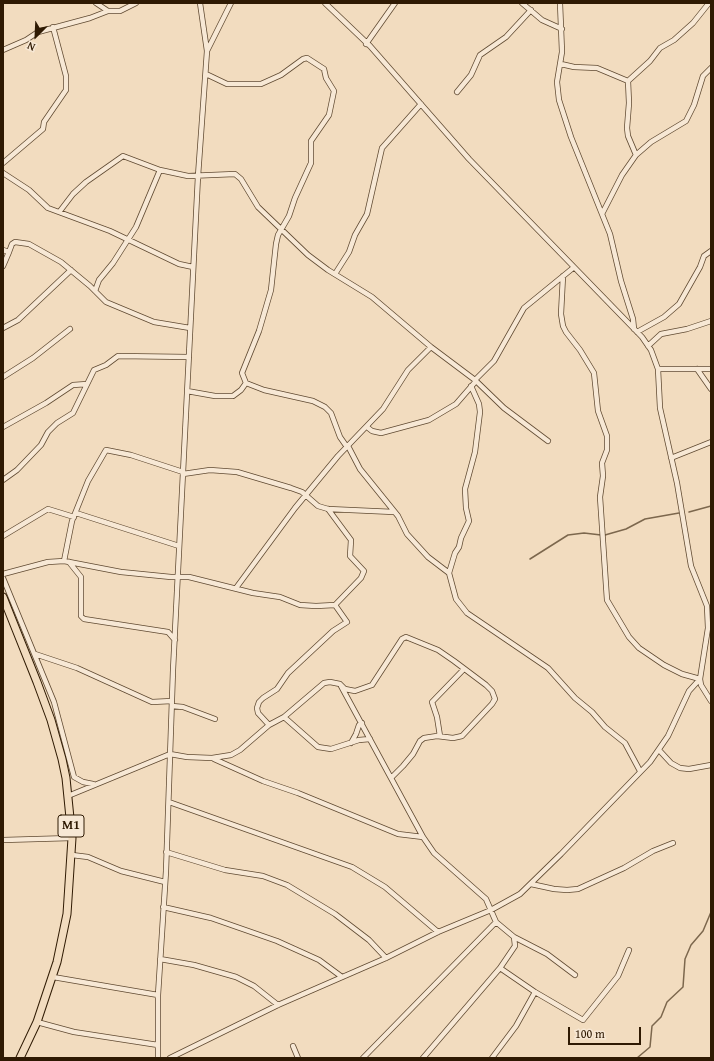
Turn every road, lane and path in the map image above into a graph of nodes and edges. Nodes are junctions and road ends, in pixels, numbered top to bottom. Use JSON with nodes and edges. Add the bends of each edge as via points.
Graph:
{"nodes":[{"id":1,"x":96,"y":3,"type":"edge"},
{"id":2,"x":136,"y":3,"type":"edge"},
{"id":3,"x":200,"y":3,"type":"edge"},
{"id":4,"x":231,"y":3,"type":"edge"},
{"id":5,"x":325,"y":3,"type":"edge"},
{"id":6,"x":395,"y":3,"type":"edge"},
{"id":7,"x":522,"y":3,"type":"edge"},
{"id":8,"x":532,"y":3,"type":"edge"},
{"id":9,"x":560,"y":3,"type":"edge"},
{"id":10,"x":709,"y":3,"type":"edge"},
{"id":11,"x":530,"y":10,"type":"junction"},
{"id":12,"x":108,"y":11,"type":"junction"},
{"id":13,"x":53,"y":27,"type":"junction"},
{"id":14,"x":562,"y":29,"type":"junction"},
{"id":15,"x":366,"y":44,"type":"junction"},
{"id":16,"x":3,"y":50,"type":"edge"},
{"id":17,"x":207,"y":51,"type":"junction"},
{"id":18,"x":561,"y":64,"type":"junction"},
{"id":19,"x":711,"y":68,"type":"edge"},
{"id":20,"x":206,"y":74,"type":"junction"},
{"id":21,"x":628,"y":81,"type":"junction"},
{"id":22,"x":457,"y":92,"type":"dead end"},
{"id":23,"x":420,"y":104,"type":"junction"},
{"id":24,"x":636,"y":155,"type":"junction"},
{"id":25,"x":3,"y":163,"type":"edge"},
{"id":26,"x":160,"y":170,"type":"junction"},
{"id":27,"x":3,"y":173,"type":"edge"},
{"id":28,"x":198,"y":176,"type":"junction"},
{"id":29,"x":60,"y":211,"type":"junction"},
{"id":30,"x":602,"y":214,"type":"junction"},
{"id":31,"x":281,"y":229,"type":"junction"},
{"id":32,"x":128,"y":240,"type":"junction"},
{"id":33,"x":3,"y":250,"type":"edge"},
{"id":34,"x":711,"y":251,"type":"edge"},
{"id":35,"x":9,"y":252,"type":"junction"},
{"id":36,"x":3,"y":266,"type":"edge"},
{"id":37,"x":194,"y":267,"type":"junction"},
{"id":38,"x":573,"y":268,"type":"junction"},
{"id":39,"x":71,"y":270,"type":"junction"},
{"id":40,"x":335,"y":274,"type":"junction"},
{"id":41,"x":563,"y":276,"type":"junction"},
{"id":42,"x":95,"y":291,"type":"junction"},
{"id":43,"x":711,"y":321,"type":"edge"},
{"id":44,"x":3,"y":328,"type":"edge"},
{"id":45,"x":190,"y":328,"type":"junction"},
{"id":46,"x":70,"y":329,"type":"dead end"},
{"id":47,"x":635,"y":330,"type":"junction"},
{"id":48,"x":648,"y":346,"type":"junction"},
{"id":49,"x":431,"y":347,"type":"junction"},
{"id":50,"x":188,"y":357,"type":"junction"},
{"id":51,"x":658,"y":369,"type":"junction"},
{"id":52,"x":697,"y":369,"type":"junction"},
{"id":53,"x":711,"y":369,"type":"edge"},
{"id":54,"x":3,"y":377,"type":"edge"},
{"id":55,"x":476,"y":380,"type":"junction"},
{"id":56,"x":246,"y":382,"type":"junction"},
{"id":57,"x":87,"y":384,"type":"junction"},
{"id":58,"x":472,"y":386,"type":"junction"},
{"id":59,"x":711,"y":389,"type":"edge"},
{"id":60,"x":187,"y":391,"type":"junction"},
{"id":61,"x":3,"y":427,"type":"edge"},
{"id":62,"x":367,"y":427,"type":"junction"},
{"id":63,"x":548,"y":441,"type":"dead end"},
{"id":64,"x":711,"y":442,"type":"edge"},
{"id":65,"x":348,"y":446,"type":"junction"},
{"id":66,"x":671,"y":458,"type":"junction"},
{"id":67,"x":183,"y":473,"type":"junction"},
{"id":68,"x":3,"y":480,"type":"edge"},
{"id":69,"x":306,"y":495,"type":"junction"},
{"id":70,"x":328,"y":509,"type":"junction"},
{"id":71,"x":394,"y":512,"type":"junction"},
{"id":72,"x":75,"y":515,"type":"junction"},
{"id":73,"x":3,"y":536,"type":"edge"},
{"id":74,"x":179,"y":546,"type":"junction"},
{"id":75,"x":67,"y":562,"type":"junction"},
{"id":76,"x":449,"y":573,"type":"junction"},
{"id":77,"x":3,"y":574,"type":"edge"},
{"id":78,"x":178,"y":576,"type":"junction"},
{"id":79,"x":3,"y":578,"type":"edge"},
{"id":80,"x":236,"y":588,"type":"junction"},
{"id":81,"x":3,"y":597,"type":"edge"},
{"id":82,"x":335,"y":605,"type":"junction"},
{"id":83,"x":711,"y":622,"type":"edge"},
{"id":84,"x":708,"y":628,"type":"junction"},
{"id":85,"x":708,"y":637,"type":"edge"},
{"id":86,"x":175,"y":640,"type":"junction"},
{"id":87,"x":35,"y":654,"type":"junction"},
{"id":88,"x":464,"y":669,"type":"junction"},
{"id":89,"x":700,"y":679,"type":"junction"},
{"id":90,"x":340,"y":684,"type":"junction"},
{"id":91,"x":711,"y":701,"type":"edge"},
{"id":92,"x":172,"y":704,"type":"junction"},
{"id":93,"x":284,"y":717,"type":"junction"},
{"id":94,"x":215,"y":719,"type":"dead end"},
{"id":95,"x":362,"y":723,"type":"junction"},
{"id":96,"x":269,"y":725,"type":"junction"},
{"id":97,"x":440,"y":736,"type":"junction"},
{"id":98,"x":370,"y":740,"type":"junction"},
{"id":99,"x":351,"y":742,"type":"junction"},
{"id":100,"x":659,"y":750,"type":"junction"},
{"id":101,"x":170,"y":754,"type":"junction"},
{"id":102,"x":212,"y":758,"type":"junction"},
{"id":103,"x":711,"y":764,"type":"edge"},
{"id":104,"x":640,"y":771,"type":"junction"},
{"id":105,"x":392,"y":777,"type":"junction"},
{"id":106,"x":93,"y":784,"type":"junction"},
{"id":107,"x":68,"y":796,"type":"junction"},
{"id":108,"x":169,"y":802,"type":"junction"},
{"id":109,"x":423,"y":837,"type":"junction"},
{"id":110,"x":72,"y":838,"type":"junction"},
{"id":111,"x":3,"y":840,"type":"edge"},
{"id":112,"x":673,"y":843,"type":"dead end"},
{"id":113,"x":166,"y":852,"type":"junction"},
{"id":114,"x":72,"y":855,"type":"junction"},
{"id":115,"x":165,"y":882,"type":"junction"},
{"id":116,"x":531,"y":884,"type":"junction"},
{"id":117,"x":163,"y":908,"type":"junction"},
{"id":118,"x":491,"y":910,"type":"junction"},
{"id":119,"x":496,"y":922,"type":"junction"},
{"id":120,"x":438,"y":932,"type":"junction"},
{"id":121,"x":514,"y":937,"type":"junction"},
{"id":122,"x":629,"y":950,"type":"dead end"},
{"id":123,"x":386,"y":958,"type":"junction"},
{"id":124,"x":160,"y":959,"type":"junction"},
{"id":125,"x":500,"y":968,"type":"junction"},
{"id":126,"x":575,"y":975,"type":"dead end"},
{"id":127,"x":53,"y":977,"type":"junction"},
{"id":128,"x":342,"y":977,"type":"junction"},
{"id":129,"x":535,"y":992,"type":"junction"},
{"id":130,"x":158,"y":995,"type":"junction"},
{"id":131,"x":278,"y":1006,"type":"junction"},
{"id":132,"x":37,"y":1022,"type":"junction"},
{"id":133,"x":158,"y":1045,"type":"junction"},
{"id":134,"x":293,"y":1046,"type":"dead end"},
{"id":135,"x":20,"y":1058,"type":"edge"},
{"id":136,"x":158,"y":1058,"type":"edge"},
{"id":137,"x":170,"y":1058,"type":"edge"},
{"id":138,"x":298,"y":1058,"type":"edge"},
{"id":139,"x":363,"y":1058,"type":"edge"},
{"id":140,"x":423,"y":1058,"type":"edge"},
{"id":141,"x":492,"y":1058,"type":"edge"}],
"edges":[{"from":1,"to":12,"type":"street"},
{"from":2,"to":12,"type":"street","via":[[125,10]]},
{"from":3,"to":17,"type":"street"},
{"from":4,"to":17,"type":"street"},
{"from":5,"to":15,"type":"street"},
{"from":6,"to":15,"type":"street"},
{"from":7,"to":11,"type":"street"},
{"from":8,"to":11,"type":"street"},
{"from":9,"to":14,"type":"street"},
{"from":10,"to":21,"type":"street","via":[[693,23],[674,40],[660,48]]},
{"from":11,"to":14,"type":"street","via":[[546,22]]},
{"from":11,"to":22,"type":"street","via":[[506,37],[480,55],[471,75]]},
{"from":12,"to":13,"type":"street"},
{"from":13,"to":16,"type":"street"},
{"from":13,"to":25,"type":"street","via":[[66,76],[66,90],[44,122],[43,128]]},
{"from":14,"to":18,"type":"street"},
{"from":15,"to":23,"type":"street"},
{"from":17,"to":20,"type":"street"},
{"from":18,"to":21,"type":"street","via":[[597,68]]},
{"from":18,"to":30,"type":"street","via":[[557,82],[559,100]]},
{"from":19,"to":24,"type":"street","via":[[703,76],[686,121],[651,142]]},
{"from":20,"to":28,"type":"street"},
{"from":20,"to":31,"type":"street","via":[[227,84],[261,84],[281,75],[307,58],[324,71],[334,91],[329,115],[311,141],[311,163]]},
{"from":21,"to":24,"type":"street","via":[[630,89],[627,128]]},
{"from":23,"to":38,"type":"street"},
{"from":23,"to":40,"type":"street","via":[[382,148],[367,214]]},
{"from":24,"to":30,"type":"street","via":[[622,175]]},
{"from":26,"to":28,"type":"street"},
{"from":26,"to":29,"type":"street","via":[[126,157],[120,158],[86,182]]},
{"from":26,"to":32,"type":"street"},
{"from":27,"to":29,"type":"street","via":[[29,190],[46,206]]},
{"from":28,"to":31,"type":"street","via":[[235,174],[241,179],[258,207]]},
{"from":28,"to":37,"type":"street"},
{"from":29,"to":32,"type":"street"},
{"from":30,"to":47,"type":"street","via":[[610,234]]},
{"from":31,"to":40,"type":"street","via":[[308,255]]},
{"from":31,"to":56,"type":"street","via":[[276,244],[271,290],[259,331],[242,373]]},
{"from":32,"to":37,"type":"street","via":[[179,264]]},
{"from":32,"to":42,"type":"street","via":[[99,280]]},
{"from":33,"to":35,"type":"street"},
{"from":34,"to":47,"type":"street","via":[[704,256],[679,304],[664,317]]},
{"from":35,"to":36,"type":"street"},
{"from":35,"to":39,"type":"street","via":[[15,242],[29,244]]},
{"from":37,"to":45,"type":"street"},
{"from":38,"to":41,"type":"street"},
{"from":38,"to":47,"type":"street"},
{"from":39,"to":42,"type":"street"},
{"from":39,"to":44,"type":"street","via":[[18,320]]},
{"from":40,"to":49,"type":"street","via":[[372,297]]},
{"from":41,"to":55,"type":"street","via":[[520,313],[497,356]]},
{"from":41,"to":89,"type":"street","via":[[563,326],[594,373],[598,411],[607,436],[600,497],[607,600],[626,633],[639,648],[664,665]]},
{"from":42,"to":45,"type":"street","via":[[106,302],[154,322]]},
{"from":43,"to":48,"type":"street","via":[[661,334]]},
{"from":45,"to":50,"type":"street"},
{"from":46,"to":54,"type":"street","via":[[33,358]]},
{"from":47,"to":48,"type":"street"},
{"from":48,"to":51,"type":"street"},
{"from":49,"to":55,"type":"street"},
{"from":49,"to":62,"type":"street","via":[[408,370],[388,403]]},
{"from":50,"to":57,"type":"street","via":[[118,356],[94,370]]},
{"from":50,"to":60,"type":"street"},
{"from":51,"to":52,"type":"street"},
{"from":51,"to":66,"type":"street","via":[[660,408]]},
{"from":52,"to":53,"type":"street"},
{"from":52,"to":59,"type":"street"},
{"from":55,"to":58,"type":"street"},
{"from":55,"to":63,"type":"street","via":[[504,408]]},
{"from":56,"to":60,"type":"street","via":[[241,390],[232,396]]},
{"from":56,"to":65,"type":"street","via":[[264,390],[313,401],[325,407],[331,414],[340,437]]},
{"from":57,"to":61,"type":"street","via":[[73,385],[46,404]]},
{"from":57,"to":68,"type":"street","via":[[73,413],[57,423],[41,445],[17,470]]},
{"from":58,"to":62,"type":"street","via":[[456,404],[429,420],[381,433]]},
{"from":58,"to":76,"type":"street","via":[[480,412],[475,452],[466,489],[469,521]]},
{"from":60,"to":67,"type":"street"},
{"from":62,"to":65,"type":"street"},
{"from":64,"to":66,"type":"street"},
{"from":65,"to":69,"type":"street"},
{"from":65,"to":71,"type":"street","via":[[362,473]]},
{"from":66,"to":84,"type":"street","via":[[691,566],[707,606]]},
{"from":67,"to":69,"type":"street","via":[[210,470],[237,472]]},
{"from":67,"to":72,"type":"street","via":[[131,455],[106,450],[88,481]]},
{"from":67,"to":74,"type":"street"},
{"from":69,"to":70,"type":"street","via":[[318,506]]},
{"from":69,"to":80,"type":"street"},
{"from":70,"to":71,"type":"street"},
{"from":70,"to":82,"type":"street","via":[[351,540],[350,556],[364,572]]},
{"from":71,"to":76,"type":"street","via":[[407,534],[428,557]]},
{"from":72,"to":73,"type":"street","via":[[48,509]]},
{"from":72,"to":74,"type":"street"},
{"from":72,"to":75,"type":"street","via":[[69,532]]},
{"from":74,"to":78,"type":"street"},
{"from":75,"to":77,"type":"street","via":[[48,562]]},
{"from":75,"to":78,"type":"street","via":[[121,572]]},
{"from":75,"to":86,"type":"street","via":[[81,577],[81,616],[84,620],[168,632]]},
{"from":76,"to":104,"type":"street","via":[[456,599],[467,613],[548,668],[575,698],[625,744]]},
{"from":78,"to":80,"type":"street"},
{"from":78,"to":86,"type":"street"},
{"from":79,"to":87,"type":"street"},
{"from":80,"to":82,"type":"street","via":[[300,604]]},
{"from":81,"to":107,"type":"main road","number":"M1","via":[[51,720],[62,759]]},
{"from":82,"to":96,"type":"street","via":[[347,622],[333,631],[288,673],[277,689],[259,702],[258,713]]},
{"from":83,"to":84,"type":"street"},
{"from":84,"to":85,"type":"street"},
{"from":85,"to":89,"type":"street"},
{"from":86,"to":92,"type":"street"},
{"from":87,"to":92,"type":"street","via":[[77,668],[152,702]]},
{"from":87,"to":106,"type":"street","via":[[54,702],[74,777]]},
{"from":88,"to":90,"type":"street","via":[[438,650],[404,637],[372,685],[355,691],[345,689]]},
{"from":88,"to":97,"type":"street","via":[[432,702]]},
{"from":88,"to":97,"type":"street","via":[[492,691],[494,699],[462,736]]},
{"from":89,"to":91,"type":"street","via":[[700,685]]},
{"from":89,"to":100,"type":"street","via":[[689,691]]},
{"from":90,"to":93,"type":"street","via":[[324,683]]},
{"from":90,"to":95,"type":"street"},
{"from":92,"to":94,"type":"street"},
{"from":92,"to":101,"type":"street"},
{"from":93,"to":96,"type":"street"},
{"from":93,"to":99,"type":"street","via":[[318,747],[330,749]]},
{"from":95,"to":98,"type":"street"},
{"from":95,"to":99,"type":"street"},
{"from":96,"to":102,"type":"street","via":[[235,753]]},
{"from":97,"to":105,"type":"street","via":[[420,741],[413,754]]},
{"from":98,"to":99,"type":"street"},
{"from":98,"to":105,"type":"street"},
{"from":100,"to":103,"type":"street","via":[[671,763],[680,768],[689,769]]},
{"from":100,"to":104,"type":"street"},
{"from":101,"to":102,"type":"street"},
{"from":101,"to":106,"type":"street"},
{"from":101,"to":108,"type":"street"},
{"from":102,"to":109,"type":"street","via":[[263,781],[398,834]]},
{"from":104,"to":116,"type":"street"},
{"from":105,"to":109,"type":"street"},
{"from":106,"to":107,"type":"street"},
{"from":107,"to":110,"type":"main road","number":"M1"},
{"from":108,"to":113,"type":"street"},
{"from":108,"to":120,"type":"street","via":[[352,867],[385,887]]},
{"from":109,"to":118,"type":"street","via":[[434,853],[486,899]]},
{"from":110,"to":111,"type":"street"},
{"from":110,"to":114,"type":"main road","number":"M1"},
{"from":112,"to":116,"type":"street","via":[[578,889],[554,889]]},
{"from":113,"to":115,"type":"street"},
{"from":113,"to":123,"type":"street","via":[[225,870],[263,876],[287,885],[336,914]]},
{"from":114,"to":115,"type":"street","via":[[88,857],[121,871]]},
{"from":114,"to":127,"type":"main road","number":"M1","via":[[68,914]]},
{"from":115,"to":117,"type":"street"},
{"from":116,"to":118,"type":"street","via":[[520,894]]},
{"from":117,"to":124,"type":"street"},
{"from":117,"to":128,"type":"street","via":[[211,918],[277,941],[319,960]]},
{"from":118,"to":119,"type":"street"},
{"from":118,"to":120,"type":"street"},
{"from":119,"to":121,"type":"street"},
{"from":119,"to":139,"type":"street"},
{"from":120,"to":123,"type":"street"},
{"from":121,"to":125,"type":"street","via":[[515,946]]},
{"from":121,"to":126,"type":"street","via":[[547,954]]},
{"from":122,"to":129,"type":"street","via":[[618,976],[583,1020]]},
{"from":123,"to":128,"type":"street"},
{"from":124,"to":130,"type":"street"},
{"from":124,"to":131,"type":"street","via":[[236,977],[254,986]]},
{"from":125,"to":129,"type":"street"},
{"from":125,"to":140,"type":"street"},
{"from":127,"to":130,"type":"street"},
{"from":127,"to":132,"type":"main road","number":"M1"},
{"from":128,"to":131,"type":"street"},
{"from":129,"to":141,"type":"street","via":[[516,1026]]},
{"from":130,"to":133,"type":"street"},
{"from":131,"to":137,"type":"street"},
{"from":132,"to":133,"type":"street","via":[[74,1032]]},
{"from":132,"to":135,"type":"main road","number":"M1"},
{"from":133,"to":136,"type":"street"},
{"from":134,"to":138,"type":"street"}]}
